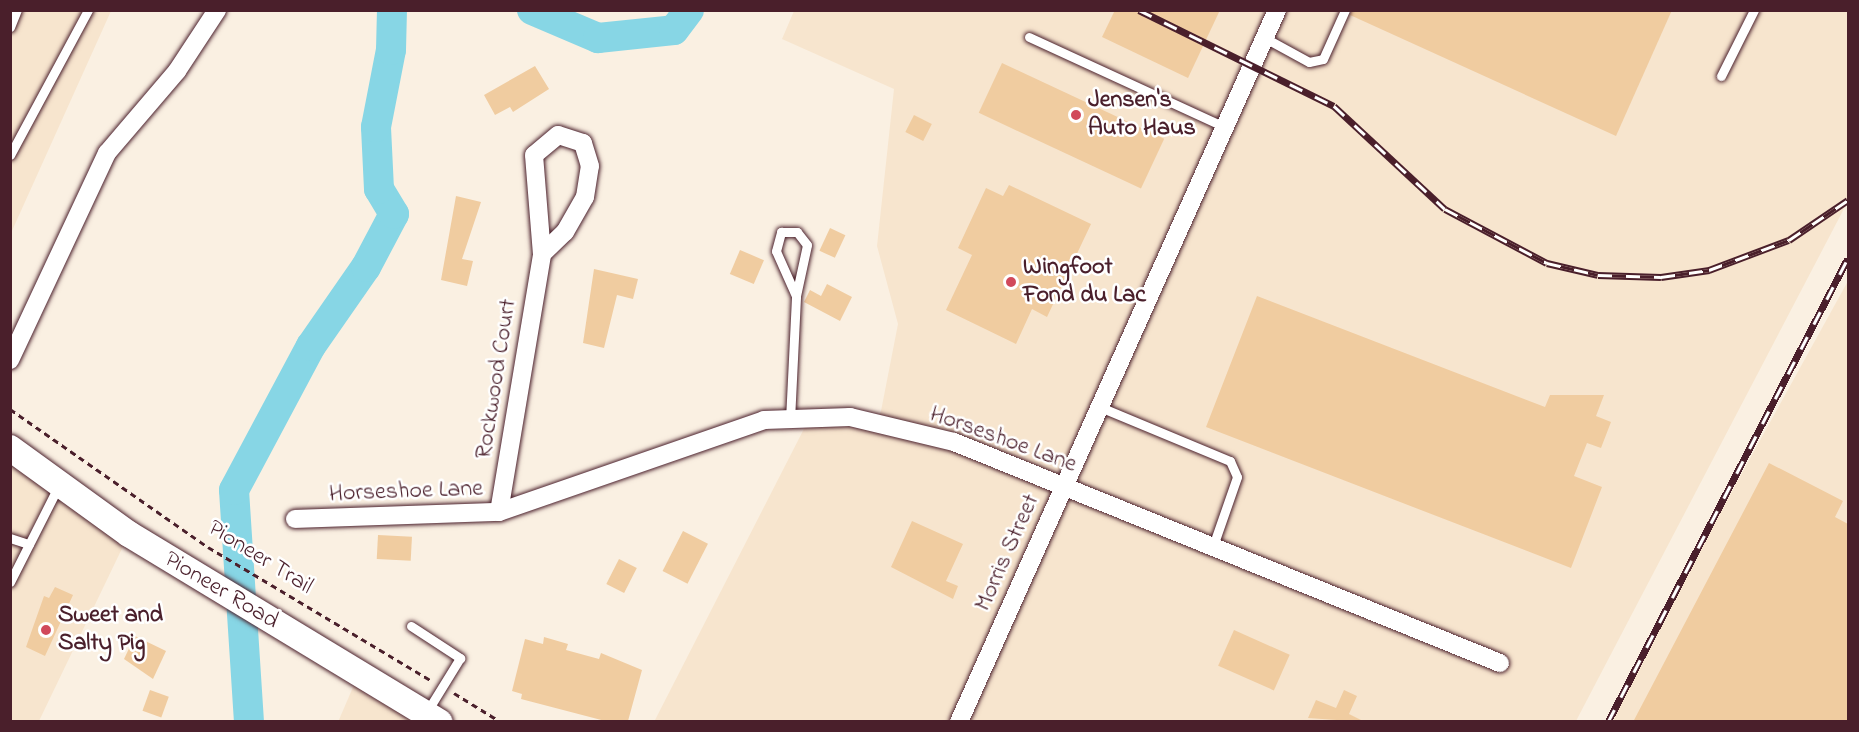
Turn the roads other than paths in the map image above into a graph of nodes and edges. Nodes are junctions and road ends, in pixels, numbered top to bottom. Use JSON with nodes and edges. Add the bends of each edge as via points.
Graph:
{"nodes":[{"id":1,"x":17,"y":10,"type":"edge"},
{"id":2,"x":88,"y":10,"type":"edge"},
{"id":3,"x":217,"y":10,"type":"edge"},
{"id":4,"x":1277,"y":10,"type":"edge"},
{"id":5,"x":1345,"y":10,"type":"edge"},
{"id":6,"x":1754,"y":10,"type":"edge"},
{"id":7,"x":10,"y":27,"type":"edge"},
{"id":8,"x":1029,"y":37,"type":"dead end"},
{"id":9,"x":1265,"y":38,"type":"junction"},
{"id":10,"x":1721,"y":76,"type":"dead end"},
{"id":11,"x":1225,"y":127,"type":"junction"},
{"id":12,"x":10,"y":154,"type":"edge"},
{"id":13,"x":542,"y":254,"type":"junction"},
{"id":14,"x":796,"y":296,"type":"junction"},
{"id":15,"x":10,"y":360,"type":"edge"},
{"id":16,"x":1100,"y":407,"type":"junction"},
{"id":17,"x":790,"y":420,"type":"junction"},
{"id":18,"x":10,"y":448,"type":"edge"},
{"id":19,"x":58,"y":486,"type":"junction"},
{"id":20,"x":1064,"y":487,"type":"junction"},
{"id":21,"x":499,"y":512,"type":"junction"},
{"id":22,"x":295,"y":519,"type":"dead end"},
{"id":23,"x":10,"y":538,"type":"edge"},
{"id":24,"x":30,"y":544,"type":"junction"},
{"id":25,"x":1213,"y":546,"type":"junction"},
{"id":26,"x":10,"y":582,"type":"edge"},
{"id":27,"x":411,"y":626,"type":"dead end"},
{"id":28,"x":1500,"y":663,"type":"dead end"},
{"id":29,"x":433,"y":717,"type":"edge"},
{"id":30,"x":959,"y":722,"type":"edge"}],
"edges":[{"from":1,"to":7,"type":"lane"},
{"from":2,"to":12,"type":"lane"},
{"from":3,"to":15,"type":"street","via":[[177,70],[107,153]]},
{"from":4,"to":9,"type":"street","name":"Morris Street"},
{"from":5,"to":9,"type":"lane","via":[[1323,59],[1309,62]]},
{"from":6,"to":10,"type":"lane"},
{"from":8,"to":11,"type":"lane"},
{"from":9,"to":11,"type":"street","name":"Morris Street"},
{"from":11,"to":16,"type":"street","name":"Morris Street"},
{"from":13,"to":13,"type":"street","name":"Rockwood Court","via":[[565,232],[585,197],[590,165],[583,143],[558,135],[534,155]]},
{"from":13,"to":21,"type":"street","name":"Rockwood Court"},
{"from":14,"to":14,"type":"lane","via":[[776,251],[781,232],[797,232],[807,245]]},
{"from":14,"to":17,"type":"lane"},
{"from":16,"to":20,"type":"street","name":"Morris Street"},
{"from":16,"to":25,"type":"lane","via":[[1230,461],[1237,477]]},
{"from":17,"to":20,"type":"street","name":"Horseshoe Lane","via":[[850,417],[878,423],[954,442]]},
{"from":17,"to":21,"type":"street","name":"Horseshoe Lane","via":[[764,420]]},
{"from":18,"to":19,"type":"main road","name":"Pioneer Road"},
{"from":19,"to":24,"type":"lane"},
{"from":19,"to":29,"type":"main road","name":"Pioneer Road","via":[[208,584]]},
{"from":20,"to":25,"type":"street","name":"Horseshoe Lane"},
{"from":20,"to":30,"type":"street","name":"Morris Street"},
{"from":21,"to":22,"type":"street","name":"Horseshoe Lane"},
{"from":23,"to":24,"type":"lane"},
{"from":24,"to":26,"type":"lane"},
{"from":25,"to":28,"type":"street","name":"Horseshoe Lane"},
{"from":27,"to":29,"type":"lane","via":[[460,658],[442,687]]}]}
